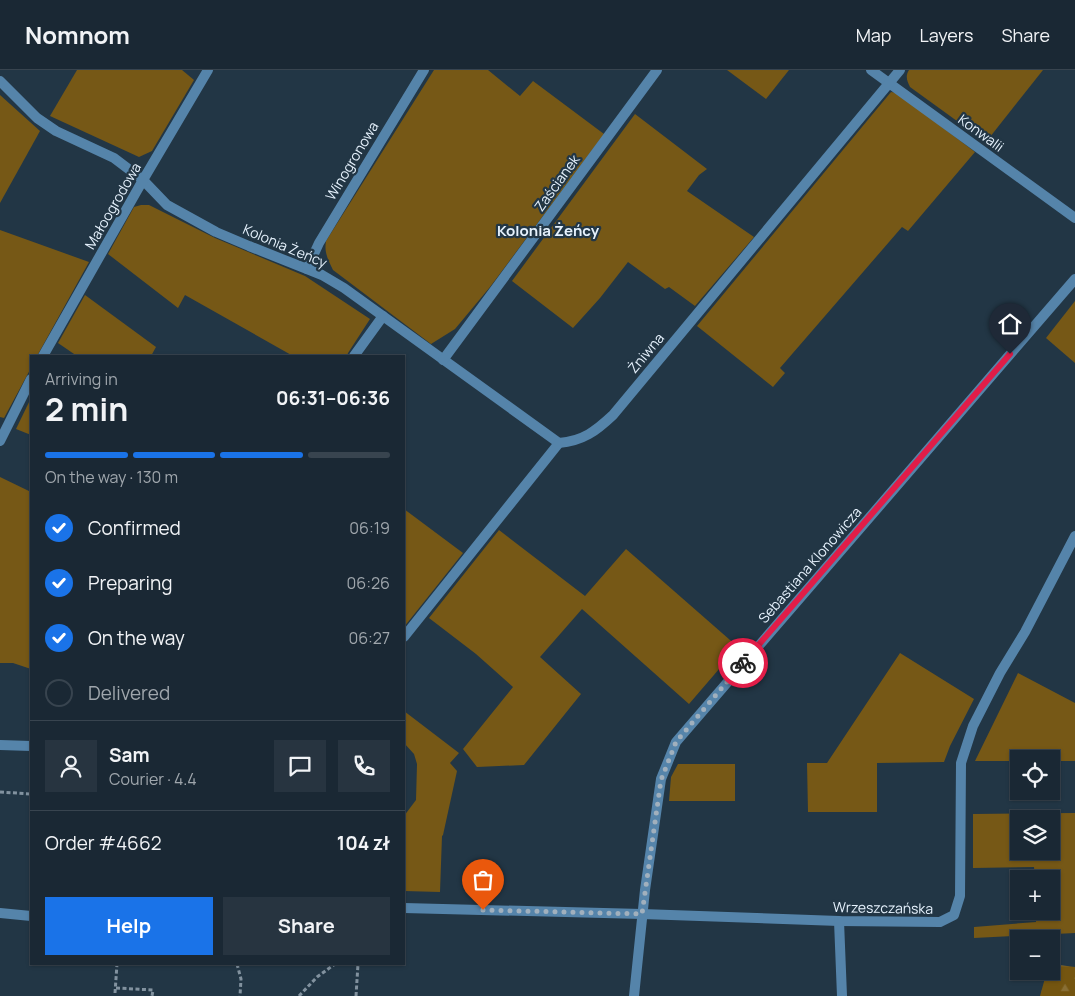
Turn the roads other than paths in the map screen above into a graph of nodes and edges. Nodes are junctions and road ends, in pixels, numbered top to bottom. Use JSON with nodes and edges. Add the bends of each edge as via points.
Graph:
{"nodes":[{"id":1,"x":208,"y":70,"type":"edge"},
{"id":2,"x":424,"y":70,"type":"edge"},
{"id":3,"x":656,"y":70,"type":"edge"},
{"id":4,"x":871,"y":70,"type":"edge"},
{"id":5,"x":900,"y":70,"type":"edge"},
{"id":6,"x":0,"y":81,"type":"edge"},
{"id":7,"x":889,"y":83,"type":"junction"},
{"id":8,"x":143,"y":180,"type":"junction"},
{"id":9,"x":1075,"y":218,"type":"edge"},
{"id":10,"x":307,"y":268,"type":"junction"},
{"id":11,"x":1075,"y":279,"type":"edge"},
{"id":12,"x":383,"y":316,"type":"junction"},
{"id":13,"x":44,"y":355,"type":"edge"},
{"id":14,"x":355,"y":355,"type":"edge"},
{"id":15,"x":444,"y":360,"type":"junction"},
{"id":16,"x":30,"y":381,"type":"edge"},
{"id":17,"x":0,"y":441,"type":"edge"},
{"id":18,"x":559,"y":443,"type":"junction"},
{"id":19,"x":1075,"y":536,"type":"edge"},
{"id":20,"x":405,"y":636,"type":"edge"},
{"id":21,"x":0,"y":745,"type":"edge"},
{"id":22,"x":30,"y":746,"type":"edge"},
{"id":23,"x":405,"y":908,"type":"edge"},
{"id":24,"x":0,"y":913,"type":"edge"},
{"id":25,"x":642,"y":914,"type":"junction"},
{"id":26,"x":30,"y":916,"type":"edge"},
{"id":27,"x":839,"y":921,"type":"junction"},
{"id":28,"x":634,"y":996,"type":"edge"},
{"id":29,"x":842,"y":996,"type":"edge"}],
"edges":[{"from":1,"to":8,"type":"street","name":"Małoogrodowa"},
{"from":2,"to":10,"type":"street","name":"Winogronowa"},
{"from":3,"to":15,"type":"street","name":"Zaścianek"},
{"from":4,"to":7,"type":"street","name":"Konwalii"},
{"from":5,"to":7,"type":"street","name":"Żniwna"},
{"from":6,"to":8,"type":"street","name":"Kolonia Żeńcy","via":[[37,118],[56,131],[114,158]]},
{"from":7,"to":9,"type":"street","name":"Konwalii"},
{"from":7,"to":18,"type":"street","name":"Żniwna","via":[[613,415],[587,436]]},
{"from":8,"to":10,"type":"street","name":"Kolonia Żeńcy","via":[[168,205],[216,232]]},
{"from":8,"to":13,"type":"street","name":"Małoogrodowa"},
{"from":10,"to":12,"type":"street","name":"Kolonia Żeńcy","via":[[344,288]]},
{"from":11,"to":25,"type":"street","name":"Sebastiana Klonowicza","via":[[676,742],[661,780]]},
{"from":12,"to":14,"type":"street"},
{"from":12,"to":15,"type":"street","name":"Kolonia Żeńcy"},
{"from":15,"to":18,"type":"street","name":"Kolonia Żeńcy"},
{"from":16,"to":17,"type":"street"},
{"from":18,"to":20,"type":"street"},
{"from":19,"to":27,"type":"street","name":"Wrzeszczańska","via":[[982,708],[961,763],[960,896],[954,915],[940,922]]},
{"from":21,"to":22,"type":"street"},
{"from":23,"to":25,"type":"street","name":"Wrzeszczańska"},
{"from":24,"to":26,"type":"street"},
{"from":25,"to":27,"type":"street","name":"Wrzeszczańska"},
{"from":25,"to":28,"type":"street","name":"Sebastiana Klonowicza"},
{"from":27,"to":29,"type":"street"}]}
